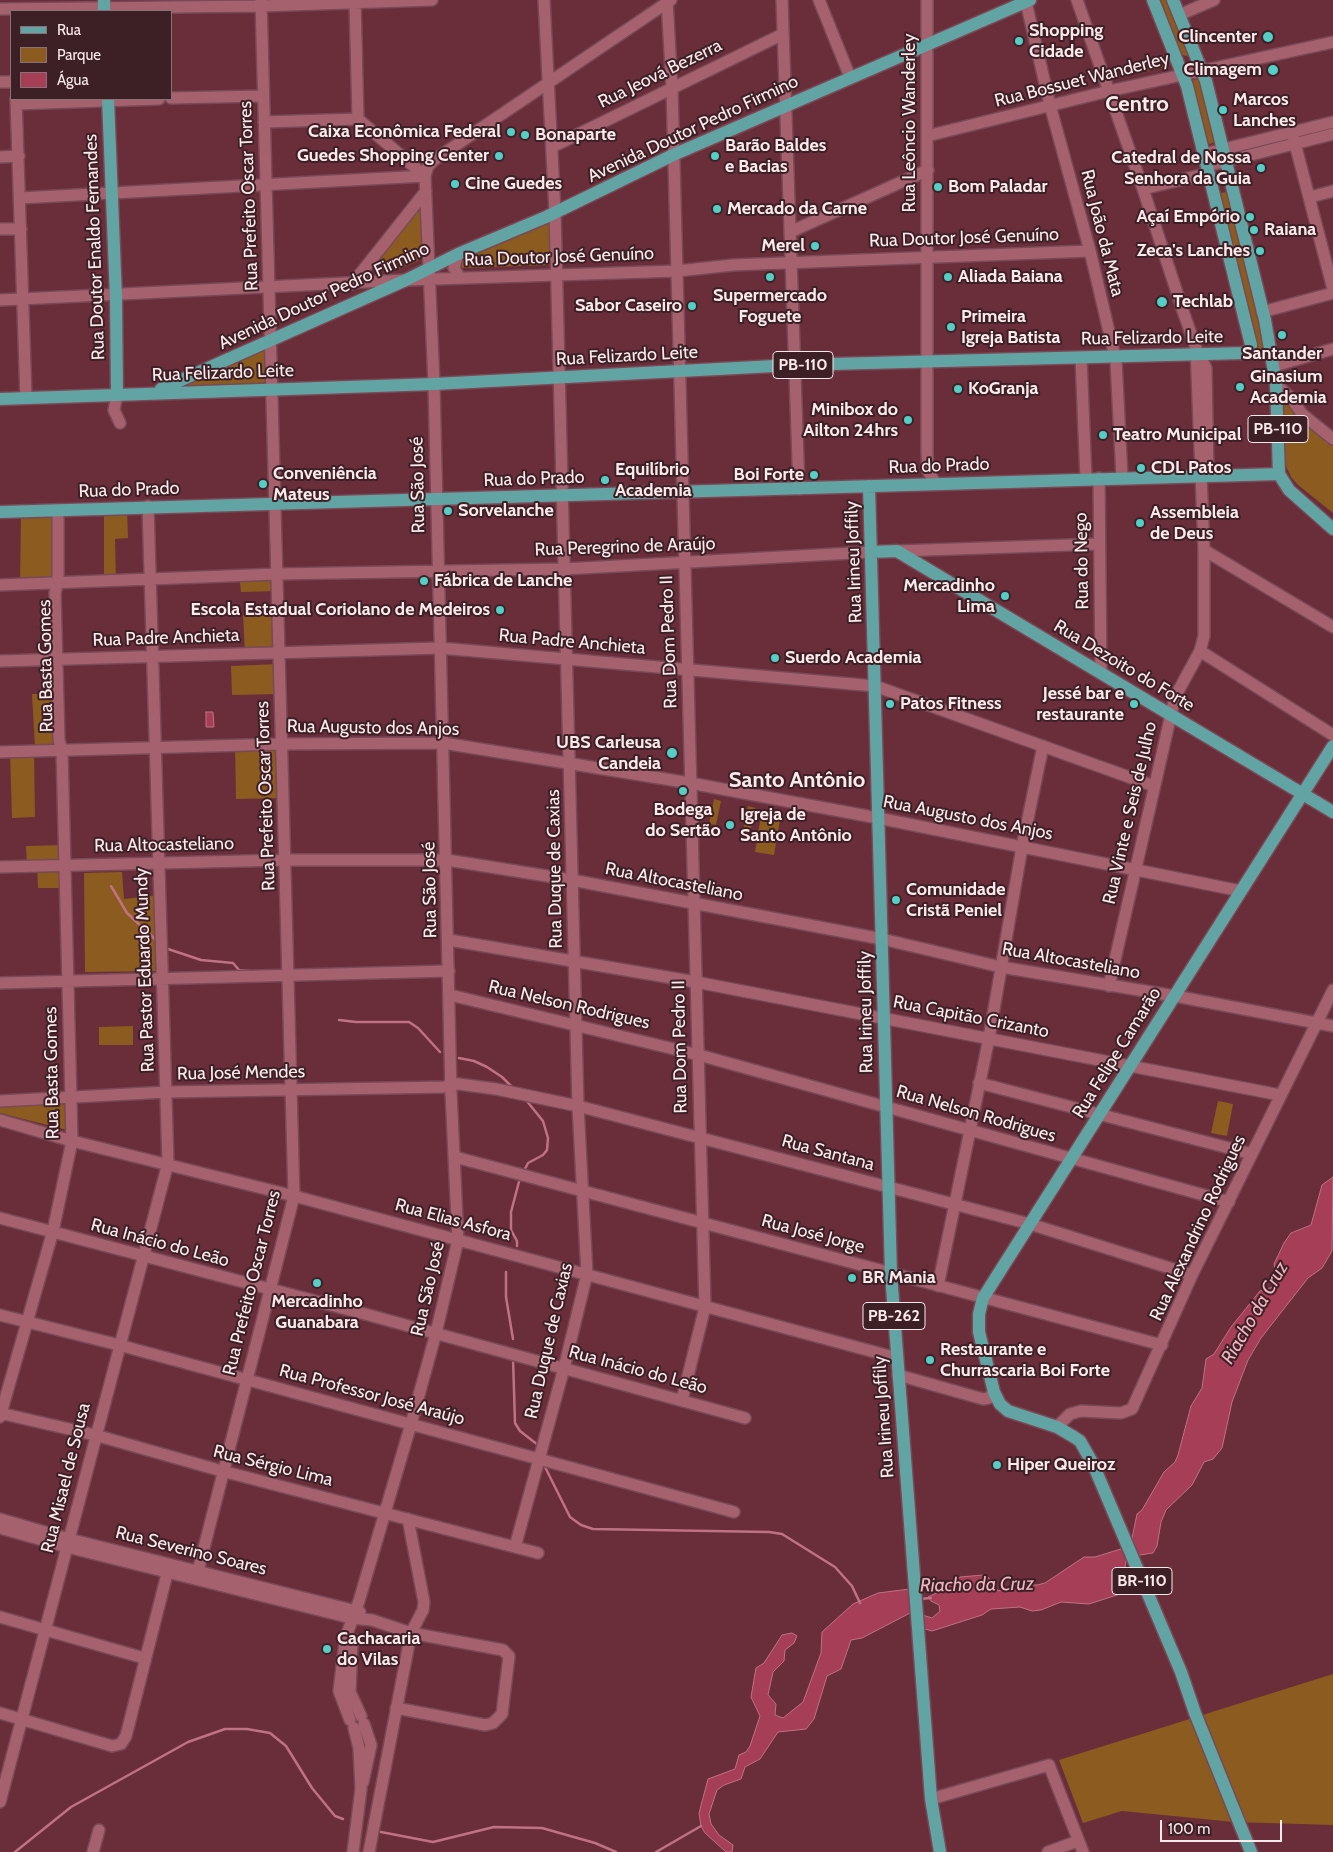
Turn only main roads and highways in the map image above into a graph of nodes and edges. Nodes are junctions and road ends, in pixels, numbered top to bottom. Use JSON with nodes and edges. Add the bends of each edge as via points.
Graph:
{"nodes":[{"id":1,"x":1153,"y":0,"type":"edge"},
{"id":2,"x":1173,"y":0,"type":"edge"},
{"id":3,"x":1028,"y":1,"type":"edge"},
{"id":4,"x":108,"y":100,"type":"edge"},
{"id":5,"x":1232,"y":194,"type":"junction"},
{"id":6,"x":1215,"y":197,"type":"junction"},
{"id":7,"x":154,"y":392,"type":"junction"},
{"id":8,"x":117,"y":395,"type":"junction"},
{"id":9,"x":0,"y":399,"type":"edge"},
{"id":10,"x":1279,"y":474,"type":"junction"},
{"id":11,"x":869,"y":486,"type":"junction"},
{"id":12,"x":0,"y":512,"type":"edge"},
{"id":13,"x":1333,"y":529,"type":"edge"},
{"id":14,"x":896,"y":551,"type":"joint"},
{"id":15,"x":871,"y":552,"type":"junction"},
{"id":16,"x":1333,"y":746,"type":"edge"},
{"id":17,"x":1303,"y":794,"type":"junction"},
{"id":18,"x":1333,"y":812,"type":"edge"},
{"id":19,"x":940,"y":1852,"type":"edge"},
{"id":20,"x":1250,"y":1852,"type":"edge"}],
"edges":[{"from":1,"to":6,"type":"main road","number":"PB-110","via":[[1183,74]]},
{"from":2,"to":5,"type":"main road","number":"PB-110","via":[[1202,69]]},
{"from":3,"to":7,"type":"main road","name":"Avenida Doutor Pedro Firmino","via":[[673,155],[458,254],[430,274],[406,280]]},
{"from":4,"to":8,"type":"main road","name":"Rua Doutor Enaldo Fernandes"},
{"from":5,"to":6,"type":"main road","via":[[1223,190]]},
{"from":5,"to":10,"type":"main road","number":"PB-110","via":[[1274,366]]},
{"from":6,"to":7,"type":"main road","name":"Rua Felizardo Leite","number":"PB-110","via":[[1251,344],[1244,353],[794,365],[434,384]]},
{"from":7,"to":8,"type":"main road","name":"Rua Felizardo Leite"},
{"from":8,"to":9,"type":"main road","name":"Rua Felizardo Leite"},
{"from":10,"to":11,"type":"main road","name":"Rua do Prado"},
{"from":10,"to":13,"type":"main road","via":[[1289,490]]},
{"from":11,"to":12,"type":"main road","name":"Rua do Prado"},
{"from":11,"to":15,"type":"main road","name":"Rua Irineu Joffily","number":"PB-262"},
{"from":14,"to":15,"type":"main road","name":"Rua Peregrino de Araújo"},
{"from":14,"to":17,"type":"main road","name":"Rua Dezoito do Forte"},
{"from":15,"to":19,"type":"main road","name":"Rua Irineu Joffily","number":"PB-262","via":[[891,1274],[931,1799]]},
{"from":16,"to":17,"type":"main road","name":"Rua Felipe Camarão"},
{"from":17,"to":18,"type":"main road","name":"Rua Dezoito do Forte"},
{"from":17,"to":20,"type":"main road","name":"Rua Felipe Camarão","number":"BR-110","via":[[983,1298],[979,1314],[980,1332],[994,1392],[1000,1404],[1008,1411],[1057,1427],[1080,1441],[1085,1448],[1181,1672]]}]}
